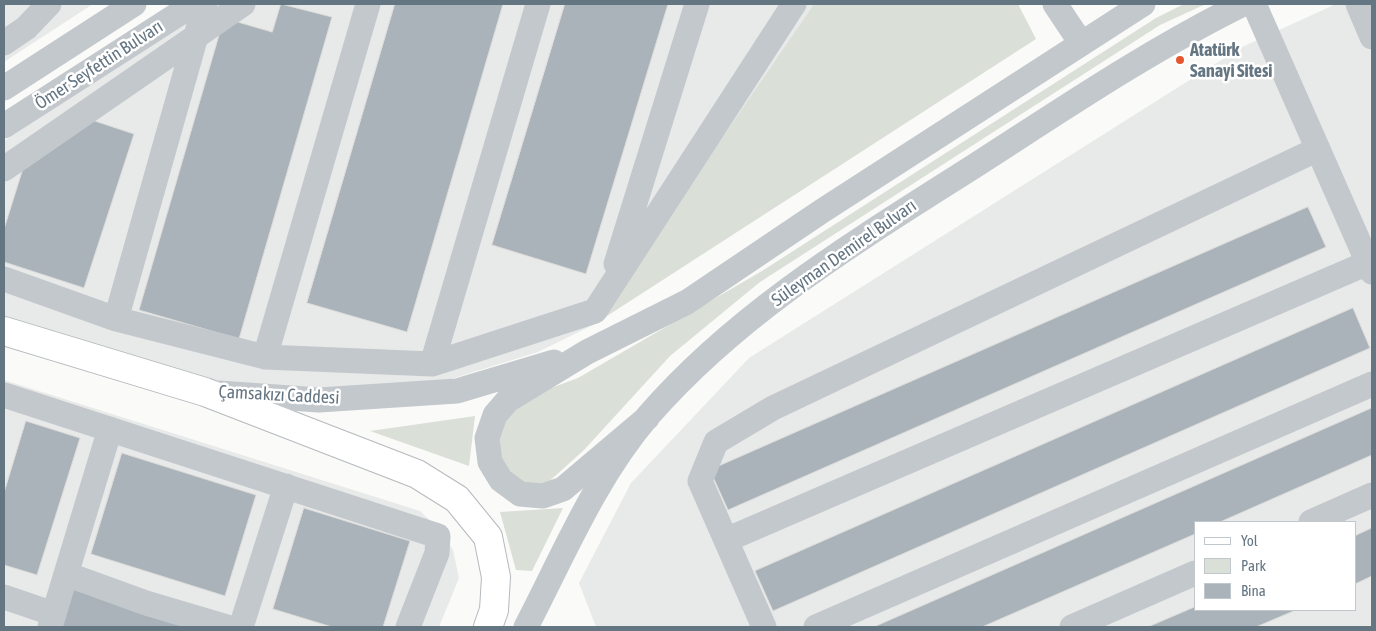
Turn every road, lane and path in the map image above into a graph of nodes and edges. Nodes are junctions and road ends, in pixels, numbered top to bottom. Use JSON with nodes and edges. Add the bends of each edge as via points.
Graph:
{"nodes":[{"id":1,"x":49,"y":4,"type":"edge"},
{"id":2,"x":134,"y":4,"type":"edge"},
{"id":3,"x":194,"y":4,"type":"edge"},
{"id":4,"x":205,"y":4,"type":"edge"},
{"id":5,"x":243,"y":4,"type":"edge"},
{"id":6,"x":368,"y":4,"type":"edge"},
{"id":7,"x":538,"y":4,"type":"edge"},
{"id":8,"x":697,"y":4,"type":"edge"},
{"id":9,"x":794,"y":4,"type":"edge"},
{"id":10,"x":1055,"y":4,"type":"edge"},
{"id":11,"x":1143,"y":4,"type":"edge"},
{"id":12,"x":1243,"y":4,"type":"edge"},
{"id":13,"x":1254,"y":4,"type":"edge"},
{"id":14,"x":1358,"y":4,"type":"edge"},
{"id":15,"x":112,"y":11,"type":"edge"},
{"id":16,"x":198,"y":33,"type":"junction"},
{"id":17,"x":1372,"y":37,"type":"edge"},
{"id":18,"x":4,"y":42,"type":"edge"},
{"id":19,"x":1080,"y":43,"type":"junction"},
{"id":20,"x":4,"y":88,"type":"edge"},
{"id":21,"x":4,"y":126,"type":"edge"},
{"id":22,"x":1318,"y":148,"type":"junction"},
{"id":23,"x":4,"y":169,"type":"edge"},
{"id":24,"x":1371,"y":265,"type":"edge"},
{"id":25,"x":4,"y":279,"type":"edge"},
{"id":26,"x":607,"y":292,"type":"junction"},
{"id":27,"x":116,"y":319,"type":"junction"},
{"id":28,"x":4,"y":331,"type":"edge"},
{"id":29,"x":587,"y":352,"type":"junction"},
{"id":30,"x":265,"y":357,"type":"junction"},
{"id":31,"x":432,"y":364,"type":"junction"},
{"id":32,"x":1372,"y":384,"type":"edge"},
{"id":33,"x":205,"y":392,"type":"junction"},
{"id":34,"x":4,"y":395,"type":"edge"},
{"id":35,"x":646,"y":418,"type":"junction"},
{"id":36,"x":110,"y":429,"type":"junction"},
{"id":37,"x":286,"y":486,"type":"junction"},
{"id":38,"x":1372,"y":495,"type":"edge"},
{"id":39,"x":1313,"y":521,"type":"edge"},
{"id":40,"x":726,"y":540,"type":"junction"},
{"id":41,"x":1194,"y":573,"type":"edge"},
{"id":42,"x":66,"y":574,"type":"junction"},
{"id":43,"x":4,"y":597,"type":"edge"},
{"id":44,"x":52,"y":621,"type":"edge"},
{"id":45,"x":227,"y":627,"type":"edge"},
{"id":46,"x":241,"y":627,"type":"edge"},
{"id":47,"x":408,"y":627,"type":"edge"},
{"id":48,"x":488,"y":627,"type":"edge"},
{"id":49,"x":526,"y":627,"type":"edge"},
{"id":50,"x":764,"y":627,"type":"edge"},
{"id":51,"x":816,"y":627,"type":"edge"},
{"id":52,"x":1072,"y":627,"type":"edge"}],
"edges":[{"from":1,"to":18,"type":"street","via":[[26,28]]},
{"from":2,"to":15,"type":"street","name":"Ömer Seyfettin Bulvarı"},
{"from":3,"to":21,"type":"street","name":"Ömer Seyfettin Bulvarı"},
{"from":4,"to":16,"type":"street"},
{"from":5,"to":16,"type":"street"},
{"from":6,"to":30,"type":"street"},
{"from":7,"to":31,"type":"street"},
{"from":8,"to":26,"type":"street"},
{"from":9,"to":26,"type":"street"},
{"from":10,"to":19,"type":"street"},
{"from":11,"to":19,"type":"street"},
{"from":12,"to":35,"type":"street","name":"Süleyman Demirel Bulvarı","via":[[1125,69],[824,263],[685,375]]},
{"from":13,"to":22,"type":"street"},
{"from":14,"to":17,"type":"street"},
{"from":15,"to":20,"type":"street","name":"Ömer Seyfettin Bulvarı"},
{"from":16,"to":23,"type":"street"},
{"from":16,"to":27,"type":"street"},
{"from":19,"to":29,"type":"street","via":[[687,302]]},
{"from":22,"to":24,"type":"street"},
{"from":22,"to":40,"type":"street","via":[[773,408],[716,442],[700,482]]},
{"from":24,"to":40,"type":"street"},
{"from":25,"to":27,"type":"street"},
{"from":26,"to":31,"type":"street","via":[[595,312]]},
{"from":27,"to":30,"type":"street"},
{"from":28,"to":33,"type":"main road","name":"Çamsakızı Caddesi"},
{"from":29,"to":33,"type":"street","name":"Çamsakızı Caddesi","via":[[457,391],[319,400]]},
{"from":29,"to":35,"type":"street","via":[[508,400],[495,415],[487,438],[490,462],[501,480],[520,494],[543,496],[563,489]]},
{"from":30,"to":31,"type":"street"},
{"from":32,"to":51,"type":"street"},
{"from":33,"to":48,"type":"main road","via":[[417,474],[457,499],[488,537],[496,577],[494,610]]},
{"from":34,"to":36,"type":"street"},
{"from":35,"to":49,"type":"street","name":"Süleyman Demirel Bulvarı","via":[[612,463]]},
{"from":36,"to":37,"type":"street"},
{"from":36,"to":42,"type":"street"},
{"from":37,"to":46,"type":"street"},
{"from":37,"to":47,"type":"street","via":[[438,536],[437,553]]},
{"from":38,"to":39,"type":"street"},
{"from":40,"to":50,"type":"street"},
{"from":41,"to":52,"type":"street"},
{"from":42,"to":44,"type":"street"},
{"from":42,"to":45,"type":"street","via":[[146,603]]},
{"from":43,"to":44,"type":"street"}]}
